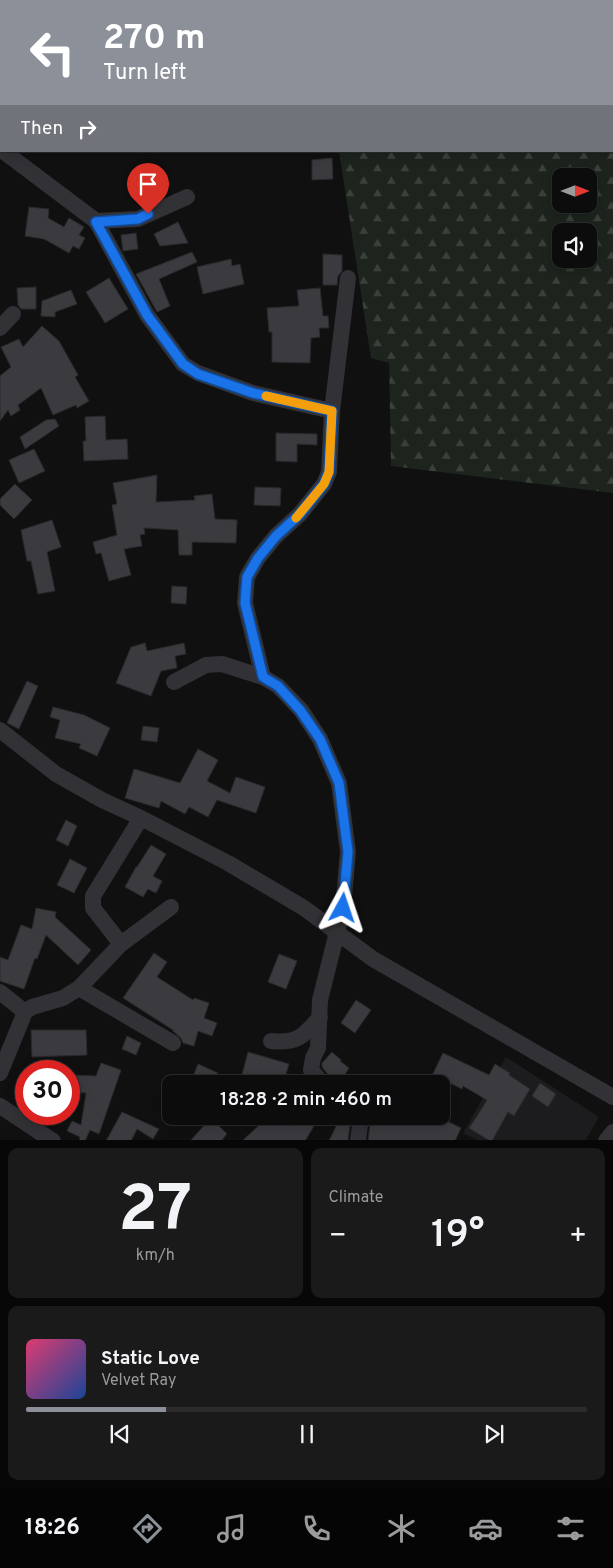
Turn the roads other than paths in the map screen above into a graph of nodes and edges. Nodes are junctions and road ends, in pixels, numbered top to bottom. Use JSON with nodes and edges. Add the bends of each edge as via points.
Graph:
{"nodes":[{"id":1,"x":2,"y":152,"type":"edge"},
{"id":2,"x":187,"y":197,"type":"dead end"},
{"id":3,"x":96,"y":222,"type":"junction"},
{"id":4,"x":348,"y":278,"type":"dead end"},
{"id":5,"x":13,"y":314,"type":"dead end"},
{"id":6,"x":0,"y":328,"type":"edge"},
{"id":7,"x":332,"y":411,"type":"junction"},
{"id":8,"x":263,"y":677,"type":"junction"},
{"id":9,"x":174,"y":682,"type":"dead end"},
{"id":10,"x":0,"y":730,"type":"edge"},
{"id":11,"x":141,"y":818,"type":"junction"},
{"id":12,"x":172,"y":907,"type":"dead end"},
{"id":13,"x":337,"y":932,"type":"junction"},
{"id":14,"x":122,"y":944,"type":"junction"},
{"id":15,"x":79,"y":988,"type":"junction"},
{"id":16,"x":0,"y":992,"type":"edge"},
{"id":17,"x":25,"y":1012,"type":"junction"},
{"id":18,"x":320,"y":1017,"type":"junction"},
{"id":19,"x":271,"y":1041,"type":"dead end"},
{"id":20,"x":173,"y":1043,"type":"dead end"},
{"id":21,"x":0,"y":1073,"type":"edge"},
{"id":22,"x":316,"y":1075,"type":"edge"},
{"id":23,"x":613,"y":1097,"type":"edge"},
{"id":24,"x":0,"y":1106,"type":"edge"},
{"id":25,"x":360,"y":1125,"type":"edge"},
{"id":26,"x":613,"y":1132,"type":"edge"},
{"id":27,"x":53,"y":1140,"type":"edge"},
{"id":28,"x":358,"y":1140,"type":"edge"},
{"id":29,"x":606,"y":1140,"type":"edge"}],
"edges":[{"from":1,"to":3,"type":"street"},
{"from":2,"to":3,"type":"street","via":[[138,219]]},
{"from":3,"to":7,"type":"street","via":[[147,315],[183,364],[198,374],[253,393]]},
{"from":4,"to":7,"type":"street"},
{"from":5,"to":6,"type":"street"},
{"from":7,"to":8,"type":"street","via":[[329,472],[324,484],[300,514],[276,536],[247,577],[245,603]]},
{"from":8,"to":9,"type":"street","via":[[222,664],[206,666]]},
{"from":8,"to":13,"type":"street","via":[[278,686],[300,710],[320,739],[339,783],[348,852],[343,908]]},
{"from":10,"to":11,"type":"street","via":[[56,774]]},
{"from":11,"to":13,"type":"street","via":[[228,863],[304,908]]},
{"from":11,"to":14,"type":"street","via":[[93,896],[93,908]]},
{"from":12,"to":14,"type":"street"},
{"from":13,"to":18,"type":"street","via":[[320,1000]]},
{"from":13,"to":23,"type":"street","via":[[373,959]]},
{"from":14,"to":15,"type":"street"},
{"from":15,"to":17,"type":"street","via":[[63,998]]},
{"from":15,"to":20,"type":"street"},
{"from":16,"to":17,"type":"street"},
{"from":17,"to":21,"type":"street"},
{"from":18,"to":19,"type":"street","via":[[309,1030],[287,1043]]},
{"from":18,"to":22,"type":"street","via":[[318,1048],[311,1070]]},
{"from":24,"to":27,"type":"street"},
{"from":25,"to":28,"type":"street"},
{"from":26,"to":29,"type":"street"}]}
